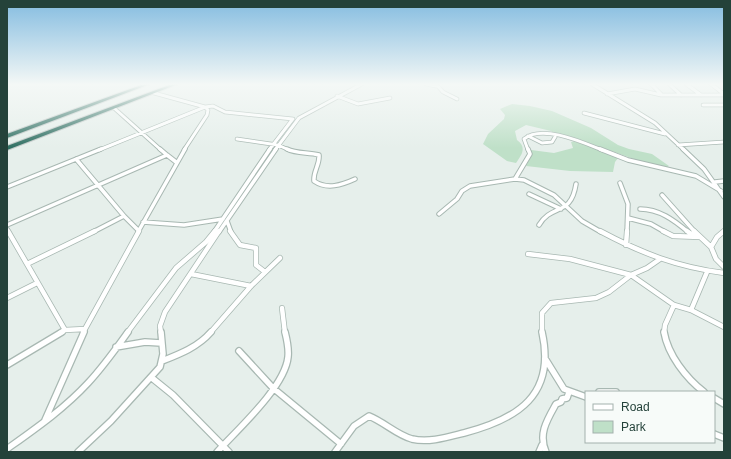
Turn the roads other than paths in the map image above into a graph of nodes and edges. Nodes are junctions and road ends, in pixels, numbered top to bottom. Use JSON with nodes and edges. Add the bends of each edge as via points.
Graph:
{"nodes":[{"id":1,"x":90,"y":105,"type":"edge"},
{"id":2,"x":121,"y":105,"type":"edge"},
{"id":3,"x":199,"y":105,"type":"edge"},
{"id":4,"x":321,"y":105,"type":"edge"},
{"id":5,"x":626,"y":105,"type":"edge"},
{"id":6,"x":205,"y":107,"type":"junction"},
{"id":7,"x":114,"y":108,"type":"junction"},
{"id":8,"x":584,"y":113,"type":"dead end"},
{"id":9,"x":299,"y":118,"type":"junction"},
{"id":10,"x":292,"y":120,"type":"junction"},
{"id":11,"x":142,"y":133,"type":"junction"},
{"id":12,"x":668,"y":135,"type":"junction"},
{"id":13,"x":7,"y":136,"type":"edge"},
{"id":14,"x":528,"y":136,"type":"junction"},
{"id":15,"x":555,"y":137,"type":"junction"},
{"id":16,"x":237,"y":139,"type":"dead end"},
{"id":17,"x":724,"y":142,"type":"edge"},
{"id":18,"x":273,"y":144,"type":"junction"},
{"id":19,"x":278,"y":145,"type":"junction"},
{"id":20,"x":678,"y":145,"type":"junction"},
{"id":21,"x":7,"y":148,"type":"edge"},
{"id":22,"x":167,"y":155,"type":"junction"},
{"id":23,"x":76,"y":159,"type":"junction"},
{"id":24,"x":176,"y":162,"type":"junction"},
{"id":25,"x":355,"y":179,"type":"dead end"},
{"id":26,"x":515,"y":179,"type":"junction"},
{"id":27,"x":715,"y":182,"type":"junction"},
{"id":28,"x":724,"y":182,"type":"edge"},
{"id":29,"x":620,"y":183,"type":"dead end"},
{"id":30,"x":576,"y":184,"type":"dead end"},
{"id":31,"x":98,"y":186,"type":"junction"},
{"id":32,"x":7,"y":187,"type":"edge"},
{"id":33,"x":721,"y":191,"type":"junction"},
{"id":34,"x":529,"y":194,"type":"dead end"},
{"id":35,"x":662,"y":195,"type":"dead end"},
{"id":36,"x":724,"y":197,"type":"edge"},
{"id":37,"x":566,"y":206,"type":"junction"},
{"id":38,"x":561,"y":209,"type":"junction"},
{"id":39,"x":640,"y":209,"type":"dead end"},
{"id":40,"x":439,"y":214,"type":"dead end"},
{"id":41,"x":124,"y":216,"type":"junction"},
{"id":42,"x":628,"y":218,"type":"junction"},
{"id":43,"x":225,"y":220,"type":"junction"},
{"id":44,"x":143,"y":222,"type":"junction"},
{"id":45,"x":7,"y":225,"type":"edge"},
{"id":46,"x":539,"y":225,"type":"dead end"},
{"id":47,"x":7,"y":229,"type":"edge"},
{"id":48,"x":138,"y":230,"type":"junction"},
{"id":49,"x":724,"y":231,"type":"edge"},
{"id":50,"x":697,"y":237,"type":"junction"},
{"id":51,"x":626,"y":245,"type":"junction"},
{"id":52,"x":711,"y":247,"type":"junction"},
{"id":53,"x":528,"y":254,"type":"dead end"},
{"id":54,"x":280,"y":258,"type":"dead end"},
{"id":55,"x":660,"y":259,"type":"junction"},
{"id":56,"x":27,"y":264,"type":"junction"},
{"id":57,"x":724,"y":267,"type":"edge"},
{"id":58,"x":265,"y":272,"type":"junction"},
{"id":59,"x":707,"y":272,"type":"junction"},
{"id":60,"x":191,"y":274,"type":"junction"},
{"id":61,"x":724,"y":274,"type":"edge"},
{"id":62,"x":631,"y":275,"type":"junction"},
{"id":63,"x":37,"y":283,"type":"junction"},
{"id":64,"x":252,"y":286,"type":"junction"},
{"id":65,"x":7,"y":298,"type":"edge"},
{"id":66,"x":674,"y":305,"type":"junction"},
{"id":67,"x":282,"y":308,"type":"dead end"},
{"id":68,"x":691,"y":310,"type":"junction"},
{"id":69,"x":724,"y":327,"type":"edge"},
{"id":70,"x":85,"y":329,"type":"junction"},
{"id":71,"x":65,"y":330,"type":"junction"},
{"id":72,"x":161,"y":343,"type":"junction"},
{"id":73,"x":116,"y":347,"type":"junction"},
{"id":74,"x":238,"y":351,"type":"dead end"},
{"id":75,"x":546,"y":360,"type":"junction"},
{"id":76,"x":162,"y":361,"type":"junction"},
{"id":77,"x":7,"y":365,"type":"edge"},
{"id":78,"x":152,"y":378,"type":"junction"},
{"id":79,"x":273,"y":388,"type":"junction"},
{"id":80,"x":703,"y":391,"type":"edge"},
{"id":81,"x":569,"y":392,"type":"junction"},
{"id":82,"x":585,"y":396,"type":"edge"},
{"id":83,"x":715,"y":399,"type":"edge"},
{"id":84,"x":724,"y":404,"type":"edge"},
{"id":85,"x":44,"y":423,"type":"junction"},
{"id":86,"x":341,"y":444,"type":"junction"},
{"id":87,"x":542,"y":445,"type":"junction"},
{"id":88,"x":222,"y":446,"type":"junction"},
{"id":89,"x":7,"y":449,"type":"edge"},
{"id":90,"x":78,"y":452,"type":"edge"},
{"id":91,"x":217,"y":452,"type":"edge"},
{"id":92,"x":229,"y":452,"type":"edge"},
{"id":93,"x":335,"y":452,"type":"edge"},
{"id":94,"x":539,"y":452,"type":"edge"},
{"id":95,"x":546,"y":452,"type":"edge"}],
"edges":[{"from":1,"to":13,"type":"highway"},
{"from":2,"to":7,"type":"highway"},
{"from":3,"to":6,"type":"street"},
{"from":4,"to":9,"type":"street"},
{"from":5,"to":12,"type":"street","via":[[649,119]]},
{"from":6,"to":10,"type":"street","via":[[213,106],[225,112]]},
{"from":6,"to":11,"type":"street"},
{"from":6,"to":24,"type":"street","via":[[208,110],[207,115]]},
{"from":7,"to":11,"type":"street"},
{"from":7,"to":21,"type":"highway"},
{"from":8,"to":12,"type":"street"},
{"from":9,"to":10,"type":"street"},
{"from":9,"to":19,"type":"street"},
{"from":10,"to":18,"type":"street"},
{"from":11,"to":22,"type":"street"},
{"from":11,"to":23,"type":"street"},
{"from":12,"to":20,"type":"street"},
{"from":14,"to":15,"type":"street","via":[[539,132]]},
{"from":14,"to":15,"type":"street","via":[[536,142],[548,143]]},
{"from":14,"to":26,"type":"street","via":[[524,139],[530,154]]},
{"from":15,"to":33,"type":"street","via":[[584,142],[628,160],[688,173]]},
{"from":16,"to":18,"type":"street"},
{"from":17,"to":20,"type":"street"},
{"from":18,"to":19,"type":"street"},
{"from":18,"to":43,"type":"street"},
{"from":19,"to":25,"type":"street","via":[[292,152],[319,155],[320,160],[313,178],[316,184],[340,185]]},
{"from":19,"to":43,"type":"street"},
{"from":20,"to":27,"type":"street"},
{"from":22,"to":24,"type":"street"},
{"from":22,"to":31,"type":"street"},
{"from":23,"to":31,"type":"street"},
{"from":23,"to":32,"type":"street"},
{"from":24,"to":44,"type":"street"},
{"from":26,"to":37,"type":"street","via":[[535,184],[554,195]]},
{"from":26,"to":40,"type":"street","via":[[470,186]]},
{"from":27,"to":28,"type":"street"},
{"from":27,"to":33,"type":"street"},
{"from":29,"to":42,"type":"street","via":[[627,200]]},
{"from":30,"to":37,"type":"street","via":[[573,199]]},
{"from":31,"to":41,"type":"street"},
{"from":31,"to":45,"type":"street"},
{"from":33,"to":36,"type":"street"},
{"from":34,"to":38,"type":"street"},
{"from":35,"to":50,"type":"street"},
{"from":37,"to":38,"type":"street"},
{"from":37,"to":51,"type":"street","via":[[582,221]]},
{"from":38,"to":46,"type":"street","via":[[544,217]]},
{"from":39,"to":50,"type":"street","via":[[653,210]]},
{"from":41,"to":48,"type":"street"},
{"from":41,"to":56,"type":"street"},
{"from":42,"to":50,"type":"street","via":[[651,224],[673,236]]},
{"from":42,"to":51,"type":"street"},
{"from":43,"to":44,"type":"street","via":[[184,225]]},
{"from":43,"to":58,"type":"street","via":[[240,245],[256,248],[256,265]]},
{"from":43,"to":60,"type":"street"},
{"from":43,"to":73,"type":"street","via":[[205,244],[177,266]]},
{"from":44,"to":48,"type":"street"},
{"from":47,"to":56,"type":"street"},
{"from":48,"to":70,"type":"street"},
{"from":49,"to":52,"type":"street"},
{"from":50,"to":52,"type":"street"},
{"from":51,"to":55,"type":"street"},
{"from":52,"to":57,"type":"street","via":[[716,259]]},
{"from":53,"to":62,"type":"street","via":[[570,259]]},
{"from":54,"to":58,"type":"street"},
{"from":55,"to":59,"type":"street"},
{"from":55,"to":62,"type":"street"},
{"from":56,"to":63,"type":"street"},
{"from":58,"to":64,"type":"street"},
{"from":59,"to":61,"type":"street"},
{"from":59,"to":68,"type":"street"},
{"from":60,"to":64,"type":"street"},
{"from":60,"to":72,"type":"street","via":[[162,318]]},
{"from":62,"to":66,"type":"street"},
{"from":62,"to":75,"type":"street","via":[[609,292],[596,298],[551,303],[545,306],[541,312],[541,325]]},
{"from":63,"to":65,"type":"street"},
{"from":63,"to":71,"type":"street"},
{"from":64,"to":76,"type":"street","via":[[206,338],[187,351]]},
{"from":66,"to":68,"type":"street"},
{"from":66,"to":80,"type":"street","via":[[664,328],[665,337],[685,371]]},
{"from":67,"to":79,"type":"street","via":[[288,357],[286,367]]},
{"from":68,"to":69,"type":"street"},
{"from":70,"to":71,"type":"street"},
{"from":70,"to":85,"type":"street"},
{"from":71,"to":77,"type":"street"},
{"from":72,"to":73,"type":"street","via":[[140,342]]},
{"from":72,"to":76,"type":"street"},
{"from":73,"to":85,"type":"street","via":[[78,394]]},
{"from":74,"to":79,"type":"street"},
{"from":75,"to":81,"type":"street","via":[[561,385]]},
{"from":75,"to":86,"type":"street","via":[[542,379],[537,388],[521,409],[505,420],[451,436],[420,440],[405,436],[369,416],[363,417]]},
{"from":76,"to":78,"type":"street"},
{"from":78,"to":88,"type":"street","via":[[173,395]]},
{"from":78,"to":90,"type":"street"},
{"from":79,"to":86,"type":"street"},
{"from":79,"to":88,"type":"street"},
{"from":81,"to":82,"type":"street"},
{"from":81,"to":87,"type":"street","via":[[567,398],[556,404],[544,428]]},
{"from":83,"to":84,"type":"street"},
{"from":85,"to":89,"type":"street"},
{"from":86,"to":93,"type":"street"},
{"from":87,"to":94,"type":"street"},
{"from":87,"to":95,"type":"street"},
{"from":88,"to":91,"type":"street"},
{"from":88,"to":92,"type":"street"}]}
